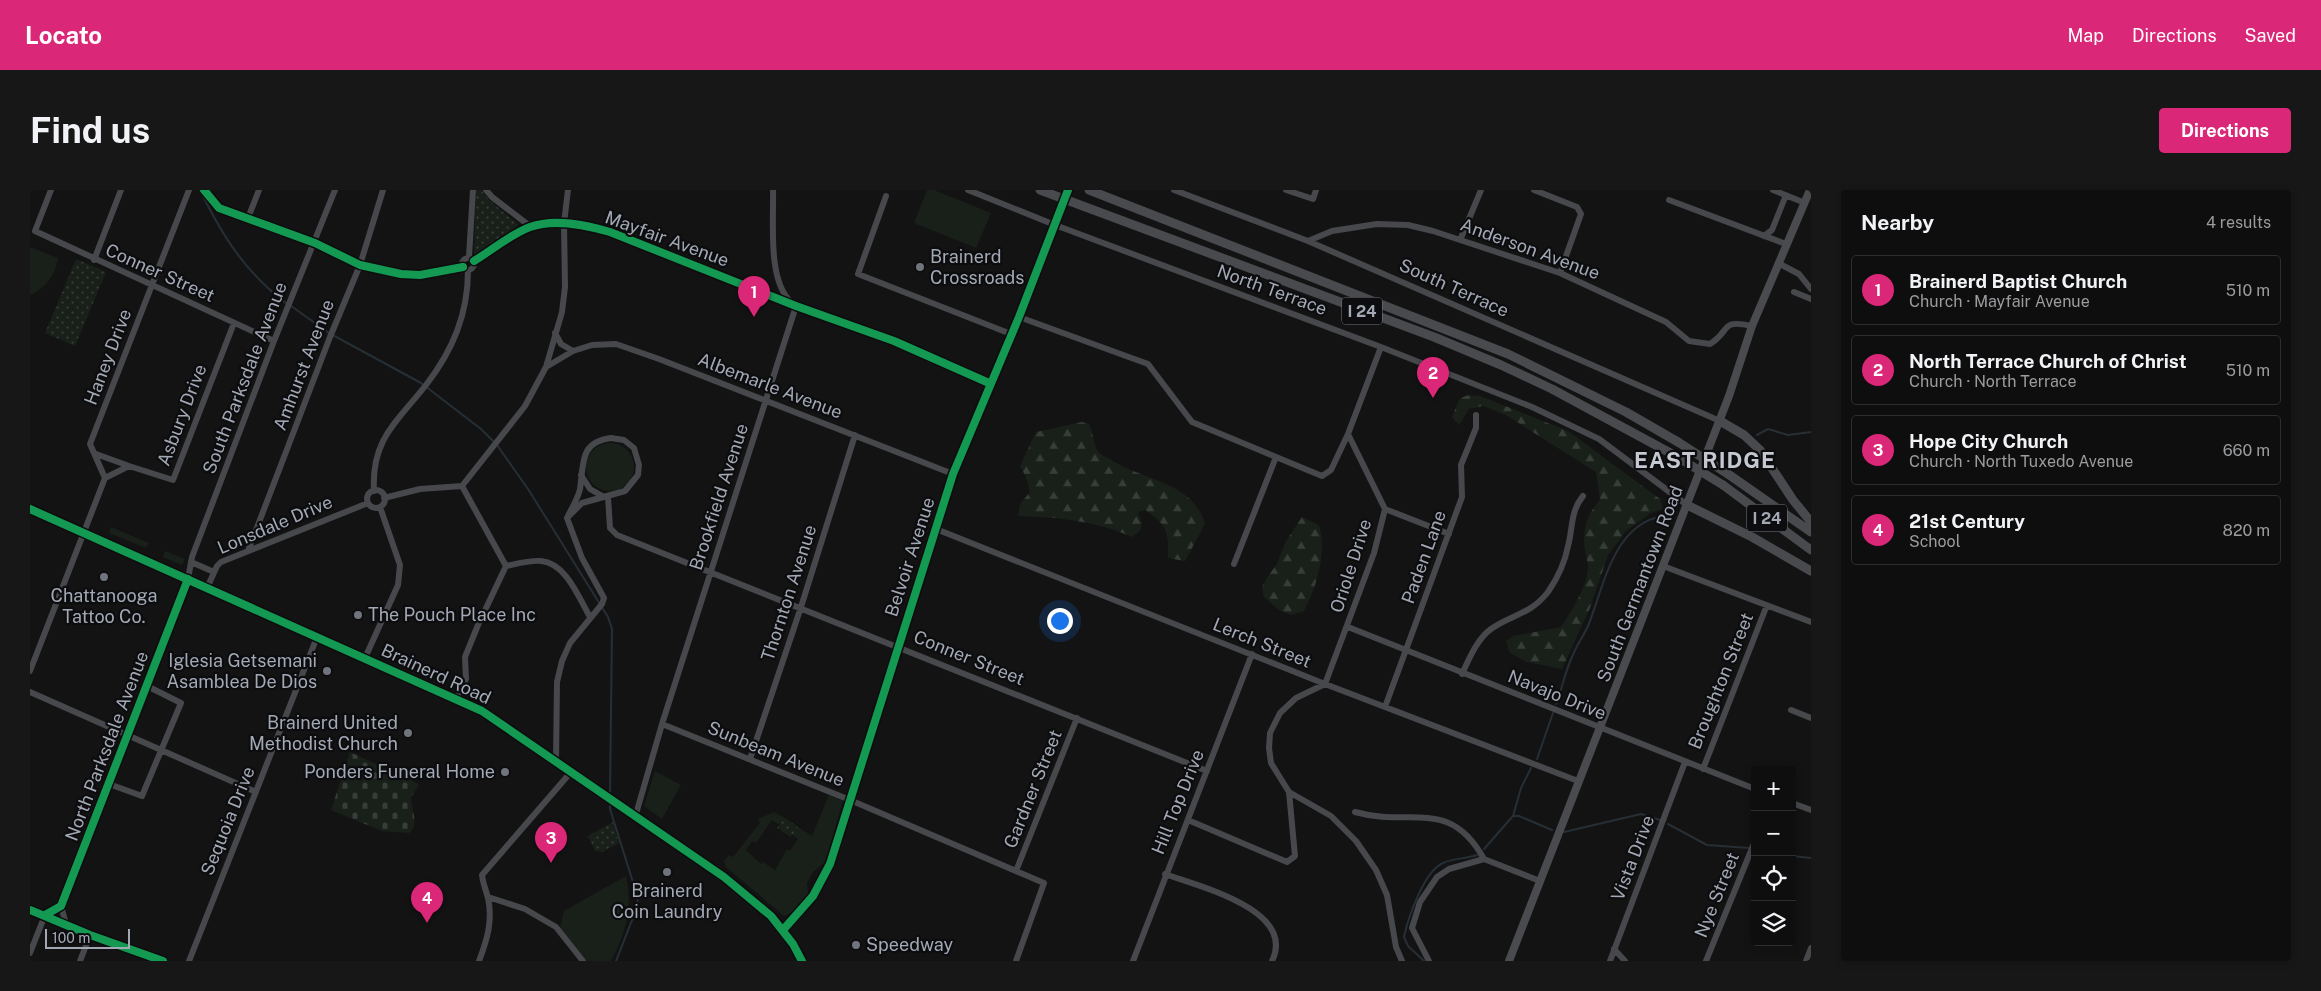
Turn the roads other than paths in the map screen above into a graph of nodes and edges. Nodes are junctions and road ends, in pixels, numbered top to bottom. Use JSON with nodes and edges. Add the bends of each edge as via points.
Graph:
{"nodes":[{"id":1,"x":51,"y":190,"type":"edge"},
{"id":2,"x":121,"y":190,"type":"edge"},
{"id":3,"x":189,"y":190,"type":"edge"},
{"id":4,"x":204,"y":190,"type":"edge"},
{"id":5,"x":259,"y":190,"type":"edge"},
{"id":6,"x":335,"y":190,"type":"edge"},
{"id":7,"x":383,"y":190,"type":"edge"},
{"id":8,"x":473,"y":190,"type":"edge"},
{"id":9,"x":486,"y":190,"type":"edge"},
{"id":10,"x":568,"y":190,"type":"edge"},
{"id":11,"x":773,"y":190,"type":"edge"},
{"id":12,"x":968,"y":190,"type":"edge"},
{"id":13,"x":1040,"y":190,"type":"edge"},
{"id":14,"x":1068,"y":190,"type":"edge"},
{"id":15,"x":1089,"y":190,"type":"edge"},
{"id":16,"x":1174,"y":190,"type":"edge"},
{"id":17,"x":1286,"y":190,"type":"edge"},
{"id":18,"x":1316,"y":190,"type":"edge"},
{"id":19,"x":1481,"y":190,"type":"edge"},
{"id":20,"x":1534,"y":190,"type":"edge"},
{"id":21,"x":1773,"y":190,"type":"edge"},
{"id":22,"x":1810,"y":190,"type":"edge"},
{"id":23,"x":1192,"y":193,"type":"edge"},
{"id":24,"x":886,"y":196,"type":"dead end"},
{"id":25,"x":1786,"y":196,"type":"junction"},
{"id":26,"x":1669,"y":200,"type":"dead end"},
{"id":27,"x":1805,"y":203,"type":"junction"},
{"id":28,"x":248,"y":218,"type":"junction"},
{"id":29,"x":564,"y":223,"type":"junction"},
{"id":30,"x":1054,"y":225,"type":"junction"},
{"id":31,"x":531,"y":227,"type":"junction"},
{"id":32,"x":1764,"y":236,"type":"junction"},
{"id":33,"x":1461,"y":238,"type":"junction"},
{"id":34,"x":1308,"y":241,"type":"junction"},
{"id":35,"x":315,"y":243,"type":"junction"},
{"id":36,"x":1786,"y":244,"type":"junction"},
{"id":37,"x":471,"y":259,"type":"junction"},
{"id":38,"x":94,"y":260,"type":"junction"},
{"id":39,"x":1778,"y":263,"type":"junction"},
{"id":40,"x":360,"y":264,"type":"junction"},
{"id":41,"x":466,"y":268,"type":"junction"},
{"id":42,"x":1560,"y":273,"type":"junction"},
{"id":43,"x":151,"y":286,"type":"junction"},
{"id":44,"x":1811,"y":289,"type":"edge"},
{"id":45,"x":1794,"y":292,"type":"dead end"},
{"id":46,"x":1811,"y":299,"type":"edge"},
{"id":47,"x":796,"y":306,"type":"junction"},
{"id":48,"x":1019,"y":317,"type":"junction"},
{"id":49,"x":234,"y":323,"type":"junction"},
{"id":50,"x":1752,"y":326,"type":"junction"},
{"id":51,"x":555,"y":333,"type":"junction"},
{"id":52,"x":1011,"y":334,"type":"junction"},
{"id":53,"x":274,"y":341,"type":"junction"},
{"id":54,"x":1381,"y":347,"type":"junction"},
{"id":55,"x":573,"y":351,"type":"junction"},
{"id":56,"x":546,"y":367,"type":"junction"},
{"id":57,"x":989,"y":382,"type":"junction"},
{"id":58,"x":765,"y":400,"type":"junction"},
{"id":59,"x":1476,"y":415,"type":"dead end"},
{"id":60,"x":1720,"y":420,"type":"junction"},
{"id":61,"x":1348,"y":434,"type":"junction"},
{"id":62,"x":855,"y":435,"type":"junction"},
{"id":63,"x":96,"y":454,"type":"junction"},
{"id":64,"x":1276,"y":457,"type":"junction"},
{"id":65,"x":129,"y":466,"type":"junction"},
{"id":66,"x":581,"y":474,"type":"junction"},
{"id":67,"x":953,"y":474,"type":"junction"},
{"id":68,"x":106,"y":478,"type":"junction"},
{"id":69,"x":462,"y":486,"type":"junction"},
{"id":70,"x":374,"y":491,"type":"junction"},
{"id":71,"x":1583,"y":496,"type":"dead end"},
{"id":72,"x":606,"y":497,"type":"junction"},
{"id":73,"x":384,"y":498,"type":"junction"},
{"id":74,"x":368,"y":503,"type":"junction"},
{"id":75,"x":1687,"y":505,"type":"junction"},
{"id":76,"x":380,"y":507,"type":"junction"},
{"id":77,"x":30,"y":509,"type":"edge"},
{"id":78,"x":1384,"y":509,"type":"junction"},
{"id":79,"x":567,"y":518,"type":"junction"},
{"id":80,"x":1811,"y":522,"type":"edge"},
{"id":81,"x":936,"y":529,"type":"junction"},
{"id":82,"x":1811,"y":532,"type":"edge"},
{"id":83,"x":84,"y":534,"type":"junction"},
{"id":84,"x":1449,"y":534,"type":"junction"},
{"id":85,"x":1811,"y":550,"type":"edge"},
{"id":86,"x":248,"y":551,"type":"junction"},
{"id":87,"x":191,"y":562,"type":"junction"},
{"id":88,"x":1234,"y":564,"type":"dead end"},
{"id":89,"x":506,"y":566,"type":"junction"},
{"id":90,"x":1663,"y":566,"type":"junction"},
{"id":91,"x":1811,"y":571,"type":"edge"},
{"id":92,"x":214,"y":572,"type":"junction"},
{"id":93,"x":710,"y":572,"type":"junction"},
{"id":94,"x":188,"y":579,"type":"junction"},
{"id":95,"x":207,"y":588,"type":"junction"},
{"id":96,"x":1767,"y":605,"type":"junction"},
{"id":97,"x":801,"y":607,"type":"junction"},
{"id":98,"x":590,"y":618,"type":"junction"},
{"id":99,"x":1811,"y":622,"type":"edge"},
{"id":100,"x":1348,"y":627,"type":"junction"},
{"id":101,"x":317,"y":637,"type":"junction"},
{"id":102,"x":898,"y":645,"type":"junction"},
{"id":103,"x":1406,"y":650,"type":"junction"},
{"id":104,"x":1252,"y":654,"type":"junction"},
{"id":105,"x":365,"y":658,"type":"junction"},
{"id":106,"x":30,"y":671,"type":"edge"},
{"id":107,"x":1462,"y":674,"type":"junction"},
{"id":108,"x":1325,"y":684,"type":"junction"},
{"id":109,"x":147,"y":686,"type":"junction"},
{"id":110,"x":30,"y":692,"type":"edge"},
{"id":111,"x":456,"y":699,"type":"junction"},
{"id":112,"x":1385,"y":707,"type":"junction"},
{"id":113,"x":1791,"y":710,"type":"dead end"},
{"id":114,"x":1077,"y":718,"type":"junction"},
{"id":115,"x":1811,"y":718,"type":"edge"},
{"id":116,"x":662,"y":724,"type":"junction"},
{"id":117,"x":1600,"y":728,"type":"junction"},
{"id":118,"x":128,"y":735,"type":"junction"},
{"id":119,"x":161,"y":751,"type":"junction"},
{"id":120,"x":750,"y":759,"type":"junction"},
{"id":121,"x":556,"y":762,"type":"junction"},
{"id":122,"x":1685,"y":762,"type":"junction"},
{"id":123,"x":1703,"y":769,"type":"junction"},
{"id":124,"x":1207,"y":771,"type":"junction"},
{"id":125,"x":571,"y":772,"type":"junction"},
{"id":126,"x":1578,"y":781,"type":"junction"},
{"id":127,"x":109,"y":784,"type":"junction"},
{"id":128,"x":1751,"y":787,"type":"edge"},
{"id":129,"x":256,"y":792,"type":"junction"},
{"id":130,"x":1289,"y":792,"type":"junction"},
{"id":131,"x":850,"y":800,"type":"junction"},
{"id":132,"x":1796,"y":804,"type":"edge"},
{"id":133,"x":1811,"y":810,"type":"edge"},
{"id":134,"x":1355,"y":812,"type":"dead end"},
{"id":135,"x":636,"y":814,"type":"junction"},
{"id":136,"x":1188,"y":820,"type":"junction"},
{"id":137,"x":1751,"y":851,"type":"edge"},
{"id":138,"x":1484,"y":859,"type":"junction"},
{"id":139,"x":1016,"y":871,"type":"junction"},
{"id":140,"x":1165,"y":874,"type":"junction"},
{"id":141,"x":1540,"y":881,"type":"junction"},
{"id":142,"x":488,"y":897,"type":"junction"},
{"id":143,"x":61,"y":906,"type":"junction"},
{"id":144,"x":30,"y":910,"type":"edge"},
{"id":145,"x":45,"y":915,"type":"junction"},
{"id":146,"x":66,"y":924,"type":"junction"},
{"id":147,"x":783,"y":930,"type":"junction"},
{"id":148,"x":90,"y":935,"type":"junction"},
{"id":149,"x":1614,"y":948,"type":"junction"},
{"id":150,"x":1811,"y":948,"type":"edge"},
{"id":151,"x":30,"y":953,"type":"edge"},
{"id":152,"x":80,"y":961,"type":"edge"},
{"id":153,"x":164,"y":961,"type":"edge"},
{"id":154,"x":189,"y":961,"type":"edge"},
{"id":155,"x":479,"y":961,"type":"edge"},
{"id":156,"x":583,"y":961,"type":"edge"},
{"id":157,"x":802,"y":961,"type":"edge"},
{"id":158,"x":1016,"y":961,"type":"edge"},
{"id":159,"x":1133,"y":961,"type":"edge"},
{"id":160,"x":1272,"y":961,"type":"edge"},
{"id":161,"x":1402,"y":961,"type":"edge"},
{"id":162,"x":1429,"y":961,"type":"edge"},
{"id":163,"x":1509,"y":961,"type":"edge"},
{"id":164,"x":1610,"y":961,"type":"edge"},
{"id":165,"x":1626,"y":961,"type":"edge"},
{"id":166,"x":1706,"y":961,"type":"edge"},
{"id":167,"x":1806,"y":961,"type":"edge"}],
"edges":[{"from":1,"to":38,"type":"street","name":"Conner Street","via":[[35,231]]},
{"from":2,"to":38,"type":"street"},
{"from":3,"to":43,"type":"street","name":"Haney Drive"},
{"from":4,"to":28,"type":"street","via":[[219,208]]},
{"from":5,"to":28,"type":"street"},
{"from":6,"to":35,"type":"street","name":"South Parksdale Avenue"},
{"from":7,"to":40,"type":"street","name":"Amhurst Avenue"},
{"from":8,"to":37,"type":"street"},
{"from":9,"to":31,"type":"street"},
{"from":10,"to":29,"type":"street"},
{"from":11,"to":47,"type":"street","via":[[775,265],[785,296]]},
{"from":12,"to":30,"type":"street","name":"North Terrace"},
{"from":13,"to":85,"type":"highway","number":"I 24","bridge":true,"via":[[1501,365],[1674,455],[1723,485]]},
{"from":14,"to":30,"type":"street","name":"Belvoir Avenue","bridge":true},
{"from":15,"to":82,"type":"highway","number":"I 24","bridge":true,"via":[[1508,354],[1626,412],[1678,442]]},
{"from":16,"to":23,"type":"street","name":"South Terrace"},
{"from":17,"to":18,"type":"street","via":[[1313,199]]},
{"from":19,"to":33,"type":"street"},
{"from":20,"to":42,"type":"street","via":[[1577,206],[1581,214]]},
{"from":21,"to":25,"type":"street"},
{"from":22,"to":27,"type":"main road","name":"South Germantown Road"},
{"from":23,"to":34,"type":"street","name":"South Terrace"},
{"from":24,"to":52,"type":"street","via":[[858,274]]},
{"from":25,"to":27,"type":"street"},
{"from":25,"to":32,"type":"street","via":[[1772,230]]},
{"from":26,"to":32,"type":"street"},
{"from":27,"to":36,"type":"main road","name":"South Germantown Road"},
{"from":28,"to":35,"type":"street"},
{"from":29,"to":31,"type":"street","name":"Mayfair Avenue"},
{"from":29,"to":47,"type":"street","name":"Mayfair Avenue","via":[[610,232]]},
{"from":29,"to":51,"type":"street","via":[[565,287]]},
{"from":30,"to":48,"type":"street","name":"Belvoir Avenue"},
{"from":30,"to":54,"type":"street","name":"North Terrace"},
{"from":31,"to":37,"type":"street","name":"Mayfair Avenue"},
{"from":32,"to":36,"type":"street"},
{"from":33,"to":34,"type":"street","name":"Anderson Avenue","via":[[1408,225],[1377,224],[1332,231]]},
{"from":33,"to":42,"type":"street","name":"Anderson Avenue"},
{"from":34,"to":60,"type":"street","name":"South Terrace"},
{"from":35,"to":40,"type":"street"},
{"from":35,"to":53,"type":"street","name":"South Parksdale Avenue"},
{"from":36,"to":39,"type":"main road","name":"South Germantown Road"},
{"from":37,"to":41,"type":"street","via":[[463,260]]},
{"from":37,"to":41,"type":"street","via":[[474,267]]},
{"from":38,"to":43,"type":"street","name":"Conner Street"},
{"from":39,"to":44,"type":"street","via":[[1799,274]]},
{"from":39,"to":50,"type":"main road","name":"South Germantown Road"},
{"from":40,"to":41,"type":"street","via":[[420,275]]},
{"from":40,"to":86,"type":"street","name":"Amhurst Avenue"},
{"from":41,"to":70,"type":"street","via":[[468,294],[458,333],[425,386],[383,438],[373,476]]},
{"from":42,"to":50,"type":"street","name":"Anderson Avenue","via":[[1666,322],[1689,341],[1710,344],[1725,327],[1735,322]]},
{"from":43,"to":49,"type":"street","name":"Conner Street"},
{"from":43,"to":63,"type":"street","name":"Haney Drive","via":[[90,444]]},
{"from":45,"to":46,"type":"street"},
{"from":47,"to":57,"type":"street","name":"Mayfair Avenue","via":[[894,341]]},
{"from":47,"to":58,"type":"street","name":"Brookfield Avenue"},
{"from":48,"to":52,"type":"street","name":"Belvoir Avenue"},
{"from":48,"to":64,"type":"street","via":[[1148,364],[1192,422]]},
{"from":49,"to":53,"type":"street","name":"Conner Street"},
{"from":49,"to":65,"type":"street","name":"Asbury Drive","via":[[172,480]]},
{"from":50,"to":60,"type":"main road","name":"South Germantown Road"},
{"from":51,"to":55,"type":"street","via":[[561,344]]},
{"from":51,"to":56,"type":"street"},
{"from":52,"to":57,"type":"street","name":"Belvoir Avenue"},
{"from":53,"to":87,"type":"street","name":"South Parksdale Avenue"},
{"from":54,"to":61,"type":"street"},
{"from":54,"to":75,"type":"street","name":"North Terrace","via":[[1578,428],[1599,439]]},
{"from":55,"to":56,"type":"street","name":"Albemarle Avenue"},
{"from":55,"to":58,"type":"street","name":"Albemarle Avenue","via":[[592,345],[616,344]]},
{"from":56,"to":69,"type":"street","via":[[524,406]]},
{"from":57,"to":67,"type":"street","name":"Belvoir Avenue"},
{"from":58,"to":62,"type":"street","name":"Albemarle Avenue"},
{"from":58,"to":93,"type":"street","name":"Brookfield Avenue"},
{"from":59,"to":84,"type":"street","name":"Paden Lane","via":[[1476,428],[1461,465],[1462,497]]},
{"from":60,"to":75,"type":"main road","name":"South Germantown Road"},
{"from":60,"to":80,"type":"highway","via":[[1760,450]]},
{"from":61,"to":64,"type":"street","via":[[1327,474],[1322,476]]},
{"from":61,"to":78,"type":"street","name":"Oriole Drive"},
{"from":62,"to":67,"type":"street","name":"Albemarle Avenue"},
{"from":62,"to":97,"type":"street","name":"Thornton Avenue"},
{"from":63,"to":65,"type":"street"},
{"from":63,"to":68,"type":"street","name":"Haney Drive"},
{"from":64,"to":88,"type":"street"},
{"from":65,"to":68,"type":"street","name":"Asbury Drive"},
{"from":66,"to":72,"type":"street","via":[[590,489]]},
{"from":66,"to":72,"type":"street","via":[[582,460],[596,442],[612,438],[624,440],[634,448],[638,457],[638,475],[625,492]]},
{"from":66,"to":79,"type":"street","via":[[580,491]]},
{"from":67,"to":81,"type":"street","name":"Belvoir Avenue"},
{"from":68,"to":83,"type":"street"},
{"from":69,"to":73,"type":"street","via":[[420,489]]},
{"from":69,"to":89,"type":"street"},
{"from":70,"to":73,"type":"street","via":[[382,493]]},
{"from":70,"to":74,"type":"street","via":[[368,496]]},
{"from":71,"to":107,"type":"street","via":[[1572,518],[1568,546],[1560,569],[1549,590],[1535,607],[1490,630],[1473,651]]},
{"from":72,"to":79,"type":"street","via":[[582,503]]},
{"from":72,"to":93,"type":"street","name":"Conner Street","via":[[610,528],[617,535]]},
{"from":73,"to":76,"type":"street"},
{"from":74,"to":76,"type":"street","via":[[372,507]]},
{"from":74,"to":86,"type":"street","name":"Lonsdale Drive"},
{"from":75,"to":90,"type":"main road","name":"South Germantown Road"},
{"from":75,"to":91,"type":"highway"},
{"from":76,"to":105,"type":"street","via":[[400,565],[400,575]]},
{"from":77,"to":83,"type":"main road","name":"Brainerd Road"},
{"from":78,"to":84,"type":"street"},
{"from":78,"to":100,"type":"street","name":"Oriole Drive","via":[[1374,553]]},
{"from":79,"to":98,"type":"street","via":[[582,558],[604,598]]},
{"from":81,"to":102,"type":"street","name":"Belvoir Avenue"},
{"from":81,"to":104,"type":"street","name":"Lerch Street"},
{"from":83,"to":94,"type":"main road","name":"Brainerd Road"},
{"from":83,"to":106,"type":"street"},
{"from":84,"to":103,"type":"street","name":"Paden Lane"},
{"from":86,"to":92,"type":"street","name":"Lonsdale Drive","via":[[221,562]]},
{"from":87,"to":92,"type":"street"},
{"from":87,"to":94,"type":"street","name":"South Parksdale Avenue"},
{"from":89,"to":98,"type":"street","via":[[540,561],[552,564],[575,589]]},
{"from":89,"to":111,"type":"street","via":[[465,657],[466,679]]},
{"from":90,"to":96,"type":"street"},
{"from":90,"to":117,"type":"main road","name":"South Germantown Road"},
{"from":92,"to":95,"type":"street","name":"Lonsdale Drive"},
{"from":93,"to":97,"type":"street","name":"Conner Street"},
{"from":93,"to":116,"type":"street","name":"Brookfield Avenue"},
{"from":94,"to":95,"type":"main road","name":"Brainerd Road"},
{"from":94,"to":109,"type":"street","name":"North Parksdale Avenue"},
{"from":95,"to":101,"type":"main road","name":"Brainerd Road"},
{"from":96,"to":99,"type":"street"},
{"from":96,"to":123,"type":"street","name":"Broughton Street"},
{"from":97,"to":102,"type":"street","name":"Conner Street"},
{"from":97,"to":120,"type":"street","name":"Thornton Avenue"},
{"from":98,"to":121,"type":"street","via":[[570,643],[562,660],[557,682]]},
{"from":100,"to":103,"type":"street","name":"Navajo Drive"},
{"from":100,"to":108,"type":"street","name":"Oriole Drive"},
{"from":101,"to":105,"type":"main road","name":"Brainerd Road"},
{"from":101,"to":129,"type":"street","name":"Sequoia Drive"},
{"from":102,"to":114,"type":"street","name":"Conner Street"},
{"from":102,"to":131,"type":"street","name":"Belvoir Avenue"},
{"from":103,"to":107,"type":"street","name":"Navajo Drive"},
{"from":103,"to":112,"type":"street","name":"Paden Lane"},
{"from":104,"to":108,"type":"street","name":"Lerch Street"},
{"from":104,"to":124,"type":"street","name":"Hill Top Drive"},
{"from":105,"to":111,"type":"main road","name":"Brainerd Road"},
{"from":107,"to":117,"type":"street","name":"Navajo Drive"},
{"from":108,"to":112,"type":"street","name":"Lerch Street"},
{"from":108,"to":130,"type":"street","via":[[1296,698],[1280,713],[1270,733],[1271,763]]},
{"from":109,"to":118,"type":"street","name":"North Parksdale Avenue"},
{"from":109,"to":119,"type":"street","via":[[181,703]]},
{"from":110,"to":118,"type":"street"},
{"from":111,"to":121,"type":"main road","name":"Brainerd Road","via":[[482,711]]},
{"from":112,"to":126,"type":"street","name":"Lerch Street"},
{"from":113,"to":115,"type":"street"},
{"from":114,"to":124,"type":"street","name":"Conner Street"},
{"from":114,"to":139,"type":"street","name":"Gardner Street"},
{"from":116,"to":120,"type":"street","name":"Sunbeam Avenue"},
{"from":116,"to":135,"type":"street","name":"Brookfield Avenue"},
{"from":117,"to":122,"type":"street","name":"Navajo Drive"},
{"from":117,"to":126,"type":"main road","name":"South Germantown Road"},
{"from":118,"to":119,"type":"street"},
{"from":118,"to":127,"type":"street","name":"North Parksdale Avenue"},
{"from":119,"to":127,"type":"street","via":[[142,796]]},
{"from":119,"to":129,"type":"street"},
{"from":120,"to":131,"type":"street","name":"Sunbeam Avenue"},
{"from":121,"to":125,"type":"main road","name":"Brainerd Road"},
{"from":122,"to":123,"type":"street","name":"Navajo Drive"},
{"from":122,"to":149,"type":"street","name":"Vista Drive"},
{"from":123,"to":128,"type":"street","name":"Navajo Drive"},
{"from":124,"to":136,"type":"street","name":"Hill Top Drive"},
{"from":125,"to":135,"type":"main road","name":"Brainerd Road"},
{"from":125,"to":142,"type":"street","via":[[482,875]]},
{"from":126,"to":141,"type":"main road","name":"South Germantown Road"},
{"from":127,"to":143,"type":"street","name":"North Parksdale Avenue"},
{"from":129,"to":154,"type":"street","name":"Sequoia Drive"},
{"from":130,"to":136,"type":"street","via":[[1295,856],[1287,862]]},
{"from":130,"to":161,"type":"street","via":[[1331,816],[1356,841],[1376,870],[1387,895],[1396,947]]},
{"from":131,"to":139,"type":"street","name":"Sunbeam Avenue"},
{"from":131,"to":147,"type":"street","name":"Belvoir Avenue","via":[[826,876]]},
{"from":132,"to":133,"type":"street"},
{"from":134,"to":138,"type":"street","via":[[1369,816],[1442,819],[1469,835]]},
{"from":135,"to":147,"type":"main road","name":"Brainerd Road","via":[[766,910]]},
{"from":136,"to":140,"type":"street","name":"Hill Top Drive"},
{"from":137,"to":166,"type":"street","name":"Nye Street"},
{"from":138,"to":141,"type":"street"},
{"from":138,"to":162,"type":"street","via":[[1449,869],[1437,877],[1420,902],[1412,928]]},
{"from":139,"to":158,"type":"street","name":"Sunbeam Avenue","via":[[1044,884]]},
{"from":140,"to":159,"type":"street","name":"Hill Top Drive"},
{"from":140,"to":160,"type":"street","via":[[1242,901],[1257,913],[1274,937],[1277,951]]},
{"from":141,"to":163,"type":"main road","name":"South Germantown Road"},
{"from":142,"to":155,"type":"street","via":[[491,926]]},
{"from":142,"to":156,"type":"street","via":[[524,909],[556,927]]},
{"from":143,"to":145,"type":"street"},
{"from":143,"to":146,"type":"street"},
{"from":144,"to":145,"type":"street"},
{"from":145,"to":146,"type":"street"},
{"from":145,"to":151,"type":"street"},
{"from":146,"to":148,"type":"street"},
{"from":147,"to":157,"type":"main road","name":"Brainerd Road"},
{"from":148,"to":152,"type":"street"},
{"from":148,"to":153,"type":"street"},
{"from":149,"to":164,"type":"street","name":"Vista Drive"},
{"from":149,"to":165,"type":"street"},
{"from":150,"to":167,"type":"street"}]}
